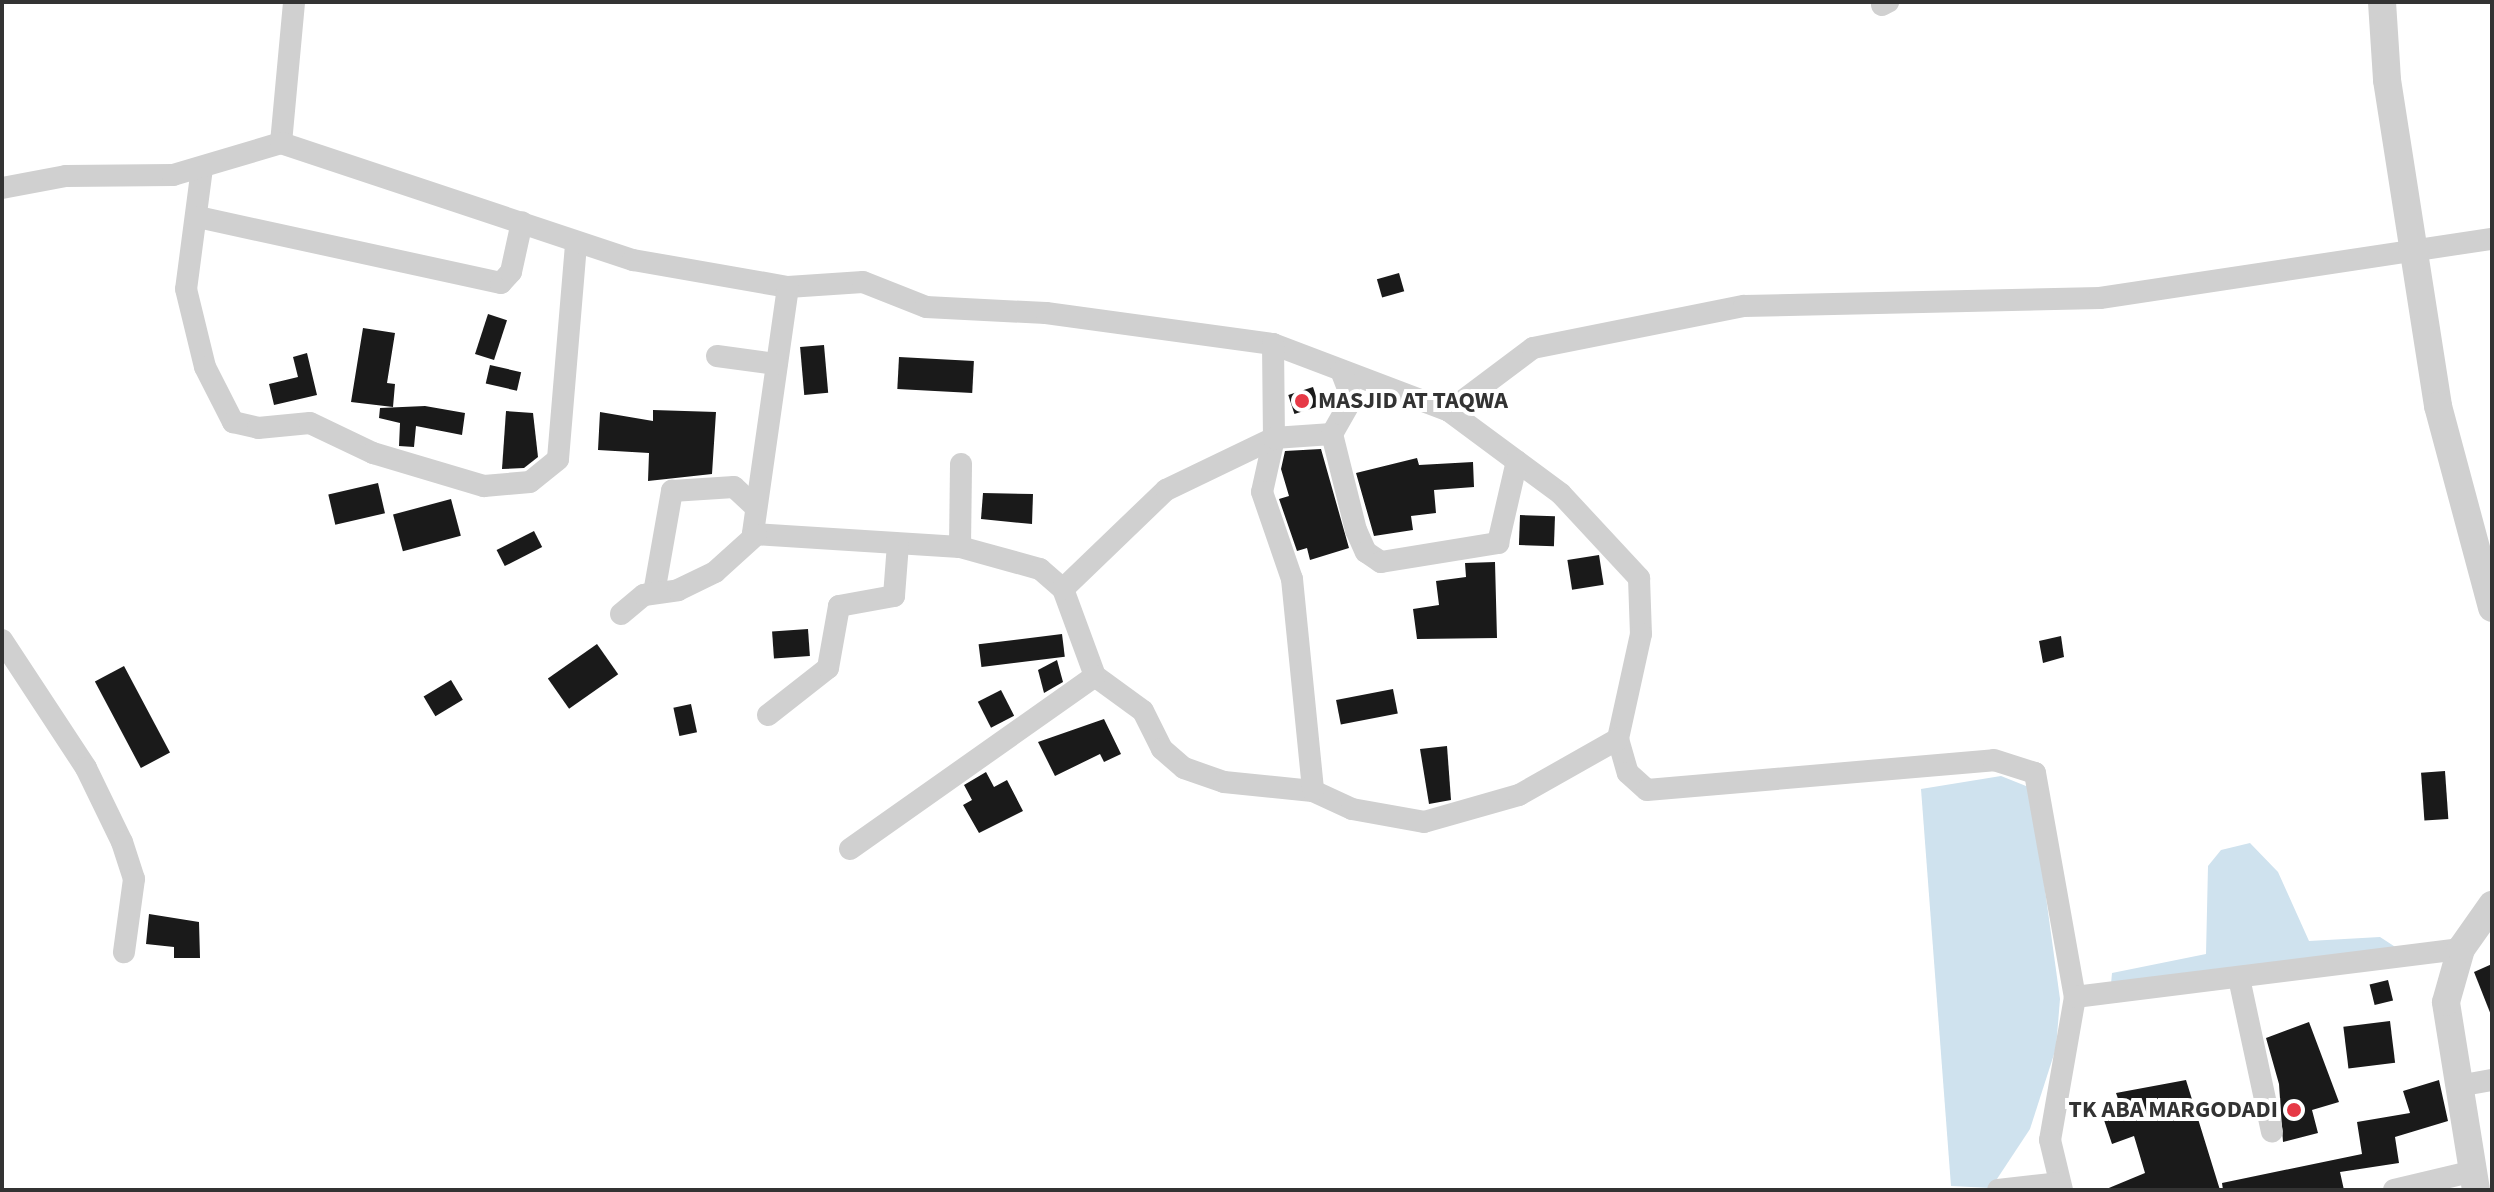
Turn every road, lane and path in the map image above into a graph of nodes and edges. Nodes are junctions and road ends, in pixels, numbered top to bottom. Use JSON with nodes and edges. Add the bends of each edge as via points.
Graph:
{"nodes":[{"id":1,"x":294,"y":2,"type":"edge"},
{"id":2,"x":2382,"y":2,"type":"edge"},
{"id":3,"x":281,"y":143,"type":"junction"},
{"id":4,"x":202,"y":168,"type":"junction"},
{"id":5,"x":2,"y":188,"type":"edge"},
{"id":6,"x":198,"y":217,"type":"junction"},
{"id":7,"x":522,"y":222,"type":"junction"},
{"id":8,"x":2492,"y":239,"type":"edge"},
{"id":9,"x":576,"y":244,"type":"junction"},
{"id":10,"x":2416,"y":247,"type":"junction"},
{"id":11,"x":788,"y":287,"type":"junction"},
{"id":12,"x":1273,"y":344,"type":"junction"},
{"id":13,"x":717,"y":356,"type":"dead end"},
{"id":14,"x":776,"y":364,"type":"junction"},
{"id":15,"x":1341,"y":371,"type":"junction"},
{"id":16,"x":1449,"y":411,"type":"junction"},
{"id":17,"x":1332,"y":434,"type":"junction"},
{"id":18,"x":1274,"y":438,"type":"junction"},
{"id":19,"x":1517,"y":461,"type":"junction"},
{"id":20,"x":961,"y":464,"type":"dead end"},
{"id":21,"x":753,"y":505,"type":"junction"},
{"id":22,"x":756,"y":535,"type":"junction"},
{"id":23,"x":898,"y":544,"type":"junction"},
{"id":24,"x":960,"y":547,"type":"junction"},
{"id":25,"x":1063,"y":589,"type":"junction"},
{"id":26,"x":654,"y":593,"type":"junction"},
{"id":27,"x":2492,"y":608,"type":"edge"},
{"id":28,"x":621,"y":614,"type":"dead end"},
{"id":29,"x":2,"y":640,"type":"edge"},
{"id":30,"x":1095,"y":676,"type":"junction"},
{"id":31,"x":768,"y":715,"type":"dead end"},
{"id":32,"x":1618,"y":739,"type":"junction"},
{"id":33,"x":1313,"y":791,"type":"junction"},
{"id":34,"x":850,"y":849,"type":"dead end"},
{"id":35,"x":2492,"y":905,"type":"edge"},
{"id":36,"x":2461,"y":949,"type":"junction"},
{"id":37,"x":124,"y":952,"type":"dead end"},
{"id":38,"x":2239,"y":978,"type":"junction"},
{"id":39,"x":2075,"y":997,"type":"junction"},
{"id":40,"x":2492,"y":1080,"type":"edge"},
{"id":41,"x":2458,"y":1086,"type":"junction"},
{"id":42,"x":2272,"y":1132,"type":"dead end"},
{"id":43,"x":2473,"y":1181,"type":"edge"},
{"id":44,"x":2061,"y":1187,"type":"edge"},
{"id":45,"x":1998,"y":1190,"type":"edge"},
{"id":46,"x":2394,"y":1190,"type":"edge"}],
"edges":[{"from":1,"to":3,"type":"street"},
{"from":2,"to":10,"type":"street","via":[[2387,80]]},
{"from":3,"to":4,"type":"street"},
{"from":3,"to":7,"type":"street"},
{"from":4,"to":5,"type":"street"},
{"from":4,"to":6,"type":"street"},
{"from":6,"to":7,"type":"street","via":[[501,283],[511,272]]},
{"from":6,"to":9,"type":"street","via":[[186,289],[205,367],[233,422],[258,428],[310,423],[373,453],[498,487],[530,482],[558,459]]},
{"from":7,"to":9,"type":"street"},
{"from":8,"to":10,"type":"street"},
{"from":9,"to":11,"type":"street"},
{"from":10,"to":16,"type":"street","via":[[2100,298],[1744,306],[1533,348]]},
{"from":10,"to":27,"type":"street","via":[[2438,406]]},
{"from":11,"to":12,"type":"street","via":[[863,282],[926,307],[1046,313]]},
{"from":11,"to":14,"type":"street"},
{"from":12,"to":15,"type":"street"},
{"from":12,"to":18,"type":"street"},
{"from":13,"to":14,"type":"street"},
{"from":14,"to":21,"type":"street"},
{"from":15,"to":16,"type":"street"},
{"from":15,"to":17,"type":"street","via":[[1352,399]]},
{"from":16,"to":19,"type":"street"},
{"from":17,"to":18,"type":"street"},
{"from":17,"to":19,"type":"street","via":[[1356,530],[1366,552],[1381,562],[1498,543]]},
{"from":18,"to":25,"type":"street","via":[[1166,490]]},
{"from":18,"to":33,"type":"street","via":[[1262,492],[1292,579]]},
{"from":19,"to":32,"type":"street","via":[[1590,520],[1639,578],[1641,634]]},
{"from":20,"to":24,"type":"street"},
{"from":21,"to":22,"type":"street"},
{"from":21,"to":26,"type":"street","via":[[734,487],[672,491]]},
{"from":22,"to":23,"type":"street"},
{"from":22,"to":26,"type":"street","via":[[715,572]]},
{"from":23,"to":24,"type":"street"},
{"from":23,"to":31,"type":"street","via":[[894,596],[843,602],[828,668]]},
{"from":24,"to":25,"type":"street","via":[[1040,569]]},
{"from":25,"to":30,"type":"street"},
{"from":26,"to":28,"type":"street"},
{"from":29,"to":37,"type":"street","via":[[86,768],[122,842],[134,879]]},
{"from":30,"to":33,"type":"street","via":[[1143,711],[1162,749],[1184,768],[1224,782]]},
{"from":30,"to":34,"type":"street"},
{"from":32,"to":33,"type":"street","via":[[1519,795],[1424,822],[1352,809]]},
{"from":32,"to":39,"type":"street","via":[[1628,773],[1658,793],[1994,760],[2027,766],[2040,781]]},
{"from":35,"to":36,"type":"street"},
{"from":36,"to":38,"type":"street"},
{"from":36,"to":41,"type":"street","via":[[2446,1002]]},
{"from":38,"to":39,"type":"street"},
{"from":38,"to":42,"type":"street"},
{"from":39,"to":44,"type":"street","via":[[2050,1140]]},
{"from":40,"to":41,"type":"street"},
{"from":41,"to":43,"type":"street"},
{"from":43,"to":46,"type":"street"},
{"from":44,"to":45,"type":"street"}]}
